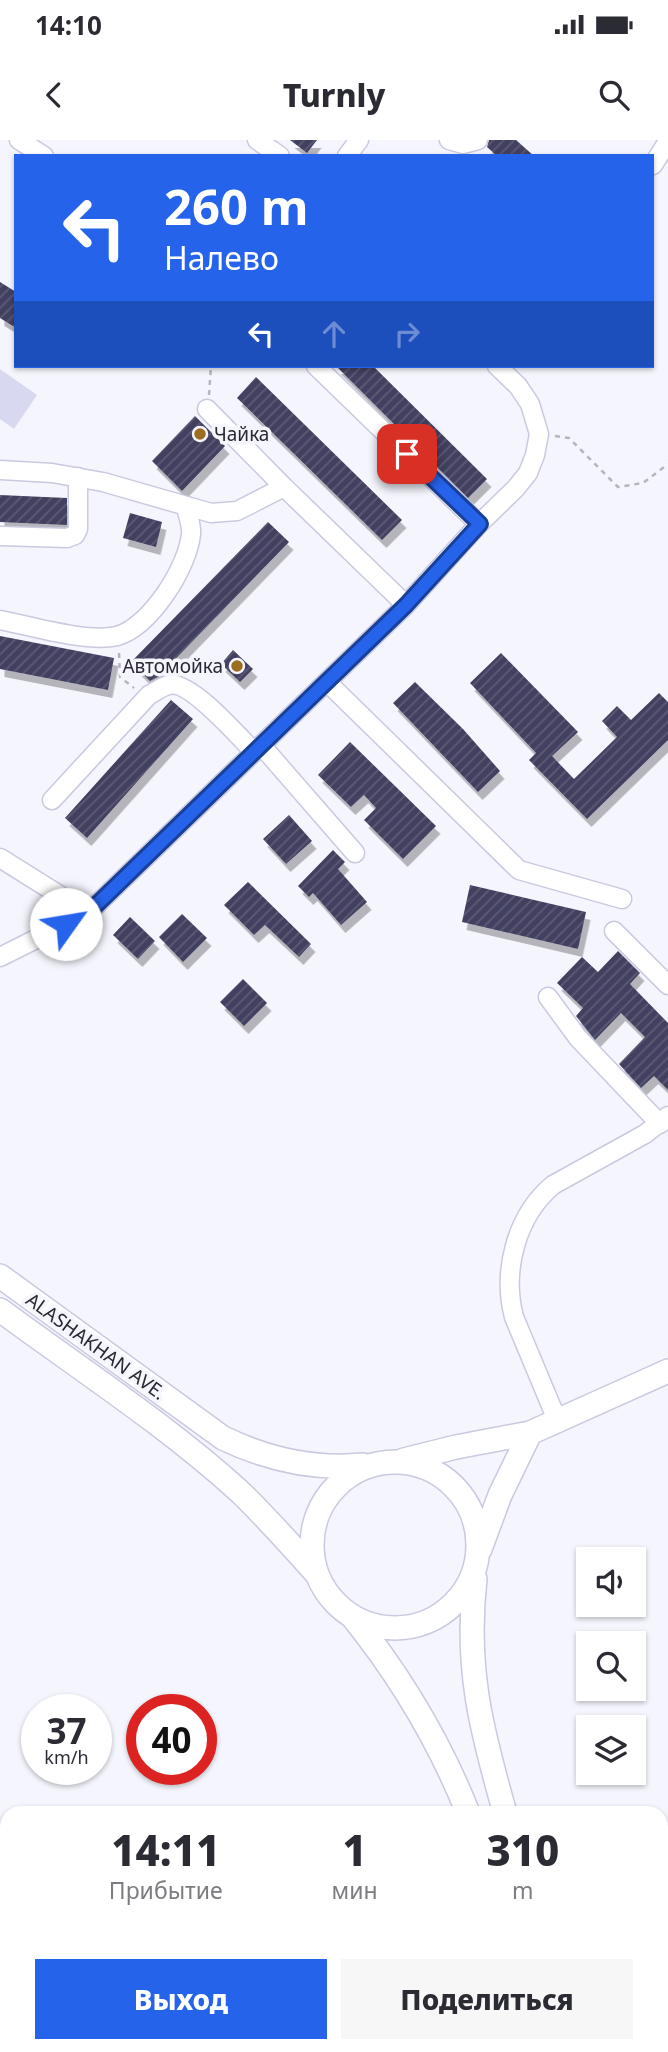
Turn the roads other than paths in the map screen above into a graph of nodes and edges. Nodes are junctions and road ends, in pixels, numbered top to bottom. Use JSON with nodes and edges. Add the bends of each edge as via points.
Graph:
{"nodes":[{"id":1,"x":19,"y":140,"type":"edge"},
{"id":2,"x":449,"y":140,"type":"edge"},
{"id":3,"x":477,"y":140,"type":"edge"},
{"id":4,"x":668,"y":141,"type":"edge"},
{"id":5,"x":256,"y":146,"type":"edge"},
{"id":6,"x":41,"y":154,"type":"edge"},
{"id":7,"x":275,"y":154,"type":"edge"},
{"id":8,"x":654,"y":164,"type":"edge"},
{"id":9,"x":318,"y":368,"type":"edge"},
{"id":10,"x":499,"y":368,"type":"edge"},
{"id":11,"x":207,"y":409,"type":"road end"},
{"id":12,"x":0,"y":470,"type":"edge"},
{"id":13,"x":78,"y":477,"type":"junction"},
{"id":14,"x":284,"y":487,"type":"junction"},
{"id":15,"x":186,"y":508,"type":"junction"},
{"id":16,"x":480,"y":524,"type":"junction"},
{"id":17,"x":0,"y":536,"type":"edge"},
{"id":18,"x":406,"y":605,"type":"junction"},
{"id":19,"x":0,"y":620,"type":"edge"},
{"id":20,"x":327,"y":682,"type":"junction"},
{"id":21,"x":258,"y":748,"type":"junction"},
{"id":22,"x":52,"y":800,"type":"dead end"},
{"id":23,"x":355,"y":853,"type":"dead end"},
{"id":24,"x":0,"y":858,"type":"edge"},
{"id":25,"x":622,"y":898,"type":"dead end"},
{"id":26,"x":88,"y":913,"type":"junction"},
{"id":27,"x":614,"y":931,"type":"dead end"},
{"id":28,"x":0,"y":957,"type":"edge"},
{"id":29,"x":668,"y":985,"type":"edge"},
{"id":30,"x":548,"y":997,"type":"dead end"},
{"id":31,"x":664,"y":1120,"type":"edge"},
{"id":32,"x":0,"y":1276,"type":"edge"},
{"id":33,"x":0,"y":1310,"type":"edge"},
{"id":34,"x":668,"y":1371,"type":"edge"},
{"id":35,"x":557,"y":1420,"type":"junction"},
{"id":36,"x":530,"y":1433,"type":"junction"},
{"id":37,"x":388,"y":1462,"type":"junction"},
{"id":38,"x":477,"y":1561,"type":"junction"},
{"id":39,"x":316,"y":1573,"type":"junction"},
{"id":40,"x":350,"y":1614,"type":"junction"},
{"id":41,"x":465,"y":1806,"type":"edge"},
{"id":42,"x":503,"y":1806,"type":"edge"}],
"edges":[{"from":1,"to":6,"type":"street"},
{"from":2,"to":3,"type":"street","via":[[463,144]]},
{"from":4,"to":8,"type":"street"},
{"from":5,"to":7,"type":"street"},
{"from":9,"to":16,"type":"street"},
{"from":10,"to":16,"type":"street","via":[[530,404],[539,434],[528,473]]},
{"from":11,"to":14,"type":"street"},
{"from":12,"to":13,"type":"street"},
{"from":13,"to":15,"type":"street"},
{"from":13,"to":17,"type":"street","via":[[75,535]]},
{"from":14,"to":15,"type":"street","via":[[237,510],[211,513]]},
{"from":14,"to":18,"type":"street"},
{"from":15,"to":19,"type":"street","via":[[192,533],[178,573],[152,612],[120,635],[92,638]]},
{"from":16,"to":18,"type":"street"},
{"from":18,"to":20,"type":"street"},
{"from":20,"to":21,"type":"street"},
{"from":20,"to":25,"type":"street","via":[[519,870]]},
{"from":21,"to":22,"type":"street","via":[[192,690],[169,685],[149,695]]},
{"from":21,"to":23,"type":"street"},
{"from":21,"to":26,"type":"street"},
{"from":24,"to":26,"type":"street"},
{"from":26,"to":28,"type":"street"},
{"from":27,"to":29,"type":"street"},
{"from":30,"to":31,"type":"street","via":[[578,1038]]},
{"from":31,"to":35,"type":"street","via":[[553,1185],[530,1209],[518,1236],[510,1303]]},
{"from":32,"to":37,"type":"main road","name":"ALASHAKHAN AVE.","via":[[223,1438],[254,1452],[322,1467]]},
{"from":33,"to":39,"type":"main road","name":"ALASHAKHAN AVE.","via":[[183,1444],[238,1491]]},
{"from":34,"to":35,"type":"main road"},
{"from":35,"to":36,"type":"main road"},
{"from":36,"to":37,"type":"main road"},
{"from":36,"to":38,"type":"main road","via":[[500,1495]]},
{"from":37,"to":38,"type":"main road","via":[[418,1465],[454,1486],[474,1518]]},
{"from":37,"to":39,"type":"main road","via":[[358,1470],[327,1496],[312,1535]]},
{"from":38,"to":40,"type":"main road","via":[[460,1598],[428,1622],[385,1628]]},
{"from":38,"to":42,"type":"main road","via":[[471,1643],[474,1687]]},
{"from":39,"to":40,"type":"main road"},
{"from":40,"to":41,"type":"main road","via":[[424,1718]]}]}
